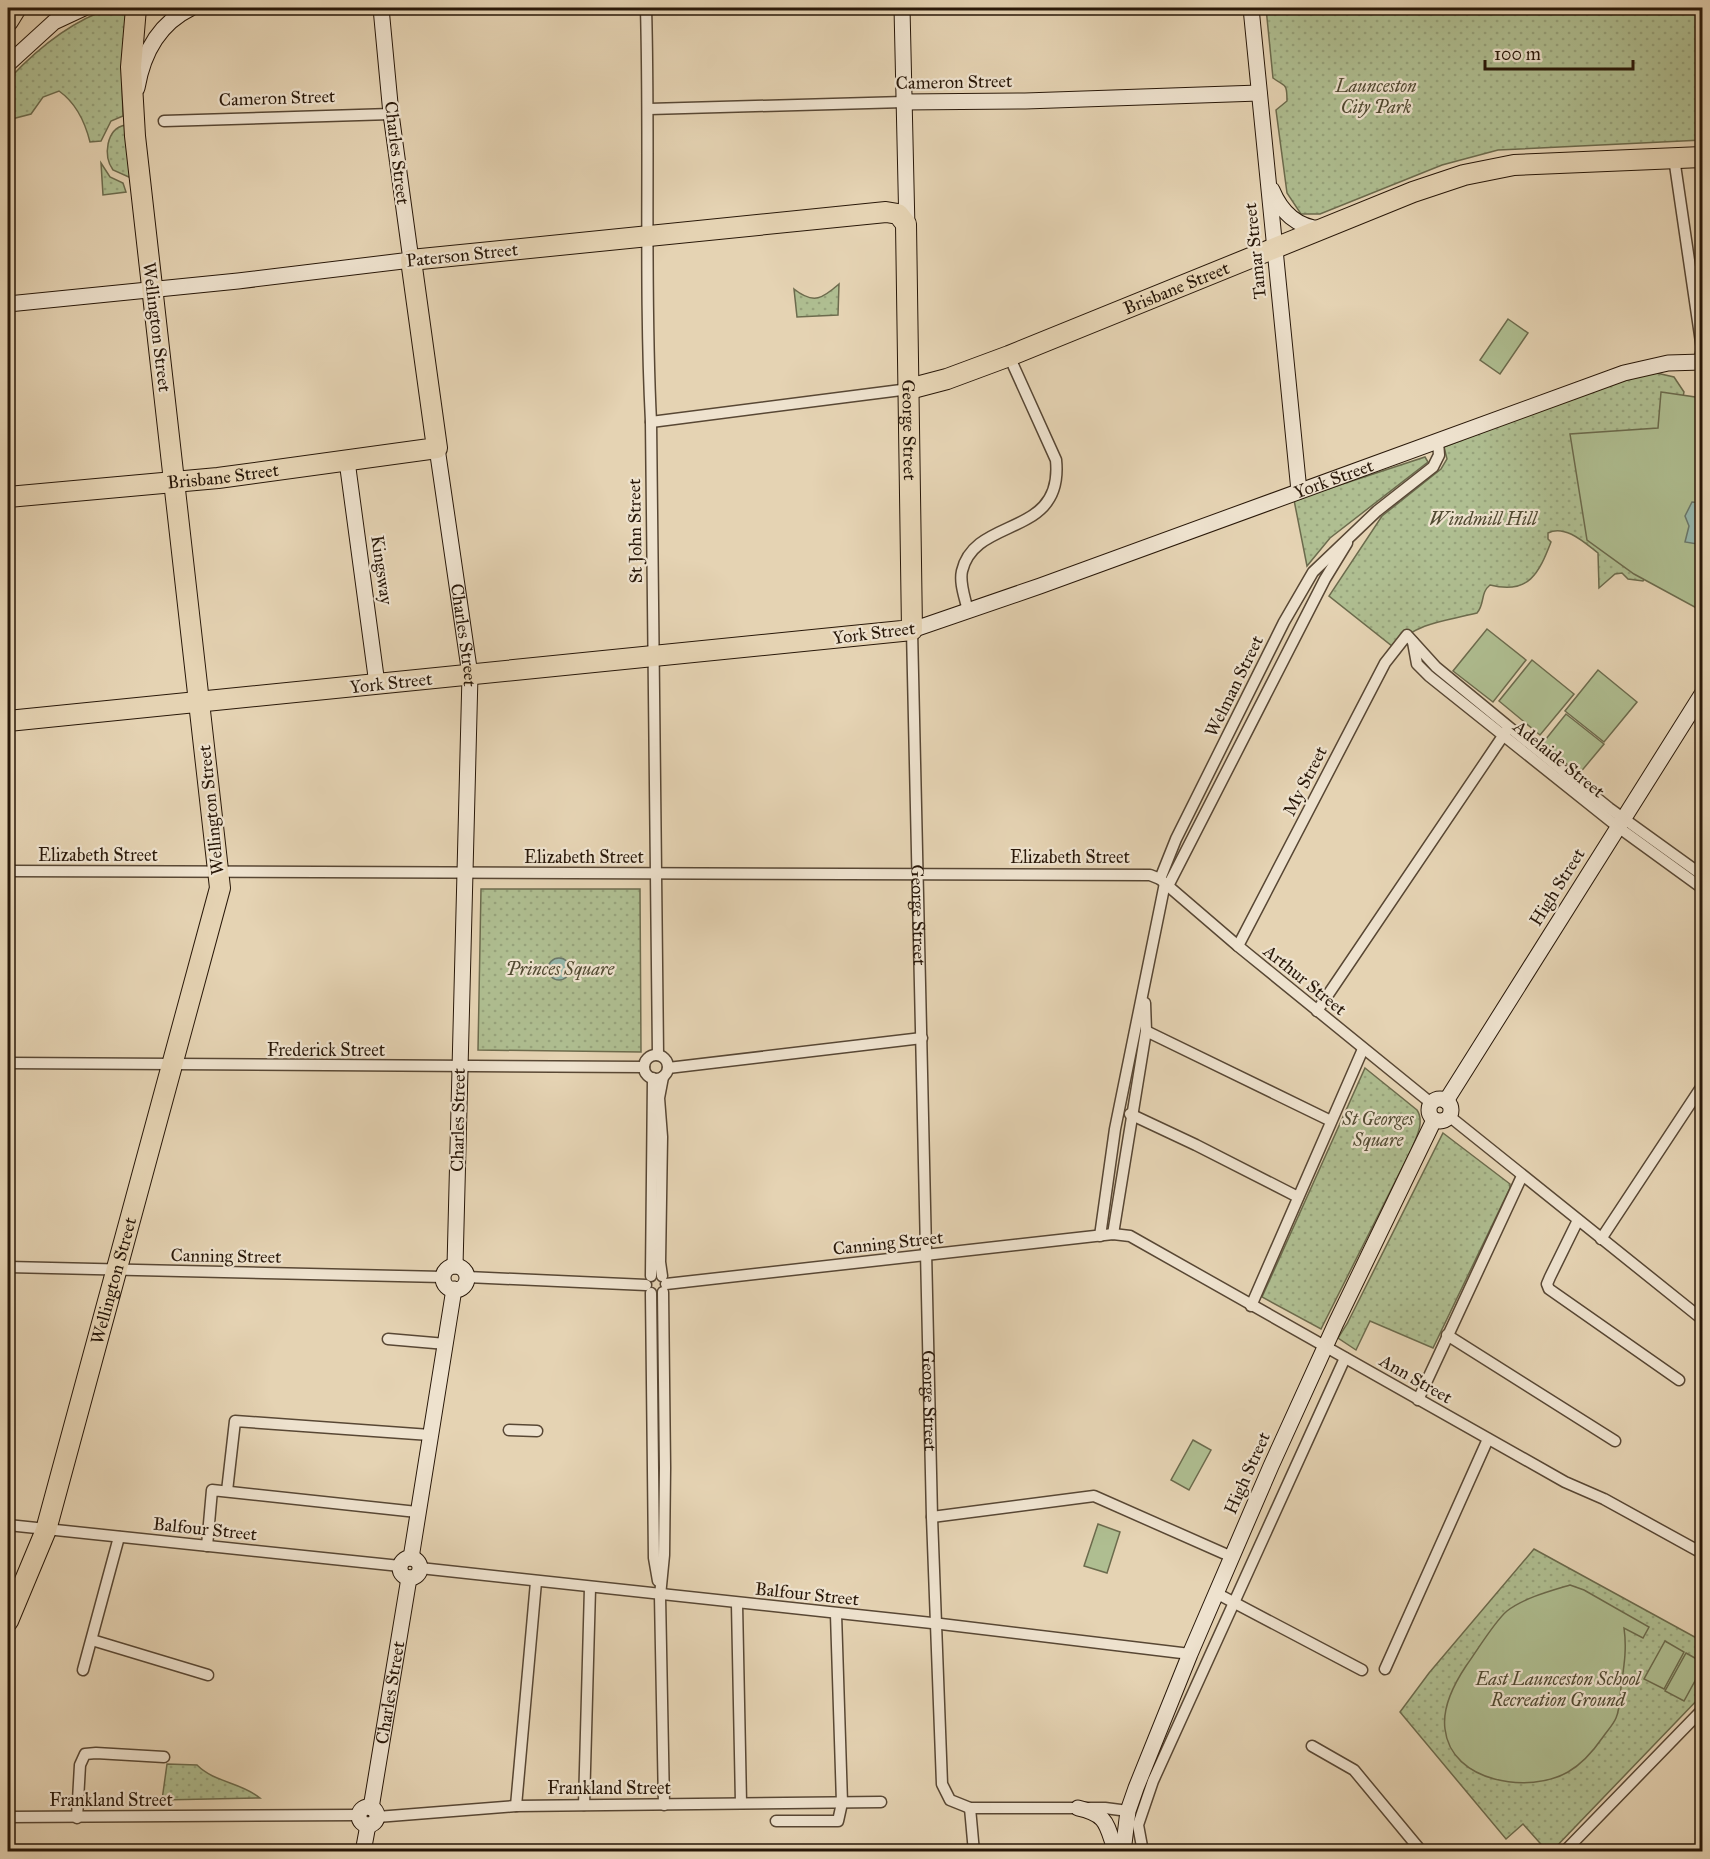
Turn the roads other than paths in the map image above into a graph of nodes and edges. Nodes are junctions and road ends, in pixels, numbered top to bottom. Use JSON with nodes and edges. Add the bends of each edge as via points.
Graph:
{"nodes":[{"id":1,"x":16,"y":8,"type":"edge"},
{"id":2,"x":84,"y":8,"type":"edge"},
{"id":3,"x":136,"y":8,"type":"edge"},
{"id":4,"x":191,"y":8,"type":"edge"},
{"id":5,"x":381,"y":8,"type":"edge"},
{"id":6,"x":646,"y":8,"type":"edge"},
{"id":7,"x":902,"y":8,"type":"edge"},
{"id":8,"x":1251,"y":8,"type":"edge"},
{"id":9,"x":8,"y":21,"type":"edge"},
{"id":10,"x":8,"y":64,"type":"edge"},
{"id":11,"x":1259,"y":93,"type":"junction"},
{"id":12,"x":904,"y":102,"type":"junction"},
{"id":13,"x":649,"y":109,"type":"junction"},
{"id":14,"x":134,"y":112,"type":"junction"},
{"id":15,"x":391,"y":114,"type":"junction"},
{"id":16,"x":164,"y":121,"type":"dead end"},
{"id":17,"x":1702,"y":157,"type":"edge"},
{"id":18,"x":1674,"y":158,"type":"junction"},
{"id":19,"x":1268,"y":182,"type":"junction"},
{"id":20,"x":906,"y":187,"type":"junction"},
{"id":21,"x":886,"y":212,"type":"junction"},
{"id":22,"x":1321,"y":229,"type":"junction"},
{"id":23,"x":907,"y":230,"type":"junction"},
{"id":24,"x":650,"y":235,"type":"junction"},
{"id":25,"x":1275,"y":249,"type":"junction"},
{"id":26,"x":411,"y":260,"type":"junction"},
{"id":27,"x":1697,"y":272,"type":"edge"},
{"id":28,"x":152,"y":289,"type":"junction"},
{"id":29,"x":8,"y":304,"type":"edge"},
{"id":30,"x":1009,"y":356,"type":"junction"},
{"id":31,"x":1701,"y":362,"type":"edge"},
{"id":32,"x":909,"y":389,"type":"junction"},
{"id":33,"x":651,"y":423,"type":"junction"},
{"id":34,"x":1437,"y":442,"type":"junction"},
{"id":35,"x":437,"y":448,"type":"junction"},
{"id":36,"x":347,"y":461,"type":"junction"},
{"id":37,"x":174,"y":482,"type":"junction"},
{"id":38,"x":1299,"y":491,"type":"junction"},
{"id":39,"x":8,"y":497,"type":"edge"},
{"id":40,"x":1362,"y":525,"type":"junction"},
{"id":41,"x":968,"y":612,"type":"junction"},
{"id":42,"x":912,"y":630,"type":"junction"},
{"id":43,"x":1410,"y":638,"type":"joint"},
{"id":44,"x":653,"y":655,"type":"junction"},
{"id":45,"x":470,"y":675,"type":"junction"},
{"id":46,"x":377,"y":684,"type":"junction"},
{"id":47,"x":1702,"y":694,"type":"edge"},
{"id":48,"x":199,"y":702,"type":"junction"},
{"id":49,"x":8,"y":722,"type":"edge"},
{"id":50,"x":1506,"y":731,"type":"junction"},
{"id":51,"x":1621,"y":822,"type":"junction"},
{"id":52,"x":8,"y":871,"type":"edge"},
{"id":53,"x":220,"y":872,"type":"junction"},
{"id":54,"x":918,"y":873,"type":"junction"},
{"id":55,"x":463,"y":874,"type":"junction"},
{"id":56,"x":654,"y":874,"type":"junction"},
{"id":57,"x":1698,"y":876,"type":"edge"},
{"id":58,"x":1165,"y":883,"type":"junction"},
{"id":59,"x":1702,"y":888,"type":"edge"},
{"id":60,"x":1238,"y":946,"type":"junction"},
{"id":61,"x":1145,"y":987,"type":"junction"},
{"id":62,"x":1317,"y":1011,"type":"junction"},
{"id":63,"x":1146,"y":1031,"type":"junction"},
{"id":64,"x":922,"y":1038,"type":"junction"},
{"id":65,"x":1363,"y":1049,"type":"junction"},
{"id":66,"x":658,"y":1055,"type":"junction"},
{"id":67,"x":8,"y":1063,"type":"edge"},
{"id":68,"x":173,"y":1065,"type":"junction"},
{"id":69,"x":459,"y":1067,"type":"junction"},
{"id":70,"x":644,"y":1067,"type":"junction"},
{"id":71,"x":661,"y":1074,"type":"junction"},
{"id":72,"x":1702,"y":1086,"type":"edge"},
{"id":73,"x":1440,"y":1110,"type":"junction"},
{"id":74,"x":1130,"y":1114,"type":"junction"},
{"id":75,"x":1331,"y":1121,"type":"junction"},
{"id":76,"x":1522,"y":1176,"type":"junction"},
{"id":77,"x":1298,"y":1197,"type":"junction"},
{"id":78,"x":1578,"y":1220,"type":"junction"},
{"id":79,"x":1113,"y":1234,"type":"junction"},
{"id":80,"x":1100,"y":1236,"type":"junction"},
{"id":81,"x":1601,"y":1239,"type":"junction"},
{"id":82,"x":926,"y":1255,"type":"junction"},
{"id":83,"x":8,"y":1267,"type":"edge"},
{"id":84,"x":116,"y":1270,"type":"junction"},
{"id":85,"x":461,"y":1272,"type":"junction"},
{"id":86,"x":443,"y":1277,"type":"junction"},
{"id":87,"x":657,"y":1284,"type":"junction"},
{"id":88,"x":454,"y":1289,"type":"junction"},
{"id":89,"x":1251,"y":1306,"type":"junction"},
{"id":90,"x":1701,"y":1314,"type":"edge"},
{"id":91,"x":657,"y":1324,"type":"junction"},
{"id":92,"x":1447,"y":1335,"type":"junction"},
{"id":93,"x":388,"y":1339,"type":"dead end"},
{"id":94,"x":446,"y":1344,"type":"junction"},
{"id":95,"x":1325,"y":1347,"type":"junction"},
{"id":96,"x":1345,"y":1358,"type":"junction"},
{"id":97,"x":1679,"y":1380,"type":"dead end"},
{"id":98,"x":1418,"y":1400,"type":"junction"},
{"id":99,"x":653,"y":1418,"type":"junction"},
{"id":100,"x":664,"y":1418,"type":"junction"},
{"id":101,"x":509,"y":1430,"type":"dead end"},
{"id":102,"x":537,"y":1431,"type":"dead end"},
{"id":103,"x":430,"y":1436,"type":"junction"},
{"id":104,"x":1488,"y":1439,"type":"junction"},
{"id":105,"x":1615,"y":1441,"type":"dead end"},
{"id":106,"x":659,"y":1462,"type":"junction"},
{"id":107,"x":227,"y":1491,"type":"junction"},
{"id":108,"x":417,"y":1512,"type":"junction"},
{"id":109,"x":932,"y":1517,"type":"junction"},
{"id":110,"x":8,"y":1525,"type":"edge"},
{"id":111,"x":46,"y":1530,"type":"junction"},
{"id":112,"x":119,"y":1537,"type":"junction"},
{"id":113,"x":207,"y":1546,"type":"junction"},
{"id":114,"x":1702,"y":1553,"type":"edge"},
{"id":115,"x":1232,"y":1557,"type":"junction"},
{"id":116,"x":410,"y":1567,"type":"junction"},
{"id":117,"x":536,"y":1582,"type":"junction"},
{"id":118,"x":590,"y":1588,"type":"junction"},
{"id":119,"x":1216,"y":1593,"type":"junction"},
{"id":120,"x":660,"y":1596,"type":"junction"},
{"id":121,"x":1235,"y":1603,"type":"junction"},
{"id":122,"x":737,"y":1604,"type":"junction"},
{"id":123,"x":836,"y":1614,"type":"junction"},
{"id":124,"x":8,"y":1621,"type":"edge"},
{"id":125,"x":936,"y":1624,"type":"junction"},
{"id":126,"x":92,"y":1640,"type":"junction"},
{"id":127,"x":1190,"y":1654,"type":"junction"},
{"id":128,"x":1385,"y":1669,"type":"dead end"},
{"id":129,"x":83,"y":1670,"type":"dead end"},
{"id":130,"x":1362,"y":1670,"type":"dead end"},
{"id":131,"x":208,"y":1675,"type":"dead end"},
{"id":132,"x":1702,"y":1710,"type":"edge"},
{"id":133,"x":1312,"y":1746,"type":"dead end"},
{"id":134,"x":164,"y":1757,"type":"dead end"},
{"id":135,"x":881,"y":1802,"type":"dead end"},
{"id":136,"x":741,"y":1803,"type":"junction"},
{"id":137,"x":842,"y":1803,"type":"junction"},
{"id":138,"x":584,"y":1805,"type":"junction"},
{"id":139,"x":664,"y":1805,"type":"junction"},
{"id":140,"x":516,"y":1806,"type":"junction"},
{"id":141,"x":970,"y":1808,"type":"junction"},
{"id":142,"x":1078,"y":1808,"type":"junction"},
{"id":143,"x":1128,"y":1812,"type":"junction"},
{"id":144,"x":369,"y":1816,"type":"junction"},
{"id":145,"x":8,"y":1817,"type":"edge"},
{"id":146,"x":77,"y":1818,"type":"junction"},
{"id":147,"x":776,"y":1821,"type":"dead end"},
{"id":148,"x":363,"y":1851,"type":"edge"},
{"id":149,"x":974,"y":1851,"type":"edge"},
{"id":150,"x":1116,"y":1851,"type":"edge"},
{"id":151,"x":1123,"y":1851,"type":"edge"},
{"id":152,"x":1143,"y":1851,"type":"edge"},
{"id":153,"x":1422,"y":1851,"type":"edge"},
{"id":154,"x":1564,"y":1851,"type":"edge"}],
"edges":[{"from":1,"to":9,"type":"highway"},
{"from":2,"to":10,"type":"street","via":[[54,22]]},
{"from":3,"to":14,"type":"highway","name":"Wellington Street","via":[[132,46]]},
{"from":4,"to":14,"type":"street","via":[[172,20],[150,46],[140,72]]},
{"from":5,"to":15,"type":"street","name":"Charles Street"},
{"from":6,"to":13,"type":"street","name":"St John Street"},
{"from":7,"to":12,"type":"street","name":"George Street"},
{"from":8,"to":11,"type":"street","name":"Tamar Street"},
{"from":11,"to":12,"type":"street","name":"Cameron Street"},
{"from":11,"to":19,"type":"street","name":"Tamar Street"},
{"from":12,"to":13,"type":"street","name":"Cameron Street"},
{"from":12,"to":20,"type":"street","name":"George Street"},
{"from":13,"to":24,"type":"street","name":"St John Street"},
{"from":14,"to":28,"type":"highway","name":"Wellington Street"},
{"from":15,"to":16,"type":"street","name":"Cameron Street"},
{"from":15,"to":26,"type":"street","name":"Charles Street"},
{"from":17,"to":18,"type":"highway","name":"Brisbane Street"},
{"from":18,"to":22,"type":"highway","name":"Brisbane Street","via":[[1492,168],[1433,184]]},
{"from":18,"to":27,"type":"street"},
{"from":19,"to":22,"type":"street","via":[[1288,215],[1302,226]]},
{"from":19,"to":25,"type":"street","name":"Tamar Street"},
{"from":20,"to":21,"type":"street","via":[[900,202]]},
{"from":20,"to":23,"type":"street","name":"George Street"},
{"from":21,"to":23,"type":"highway","via":[[901,216]]},
{"from":21,"to":24,"type":"highway","name":"Paterson Street"},
{"from":22,"to":25,"type":"highway","name":"Brisbane Street"},
{"from":23,"to":32,"type":"highway","name":"George Street"},
{"from":24,"to":26,"type":"highway","name":"Paterson Street"},
{"from":24,"to":33,"type":"street","name":"St John Street","via":[[647,345]]},
{"from":25,"to":30,"type":"highway","name":"Brisbane Street"},
{"from":25,"to":38,"type":"street","name":"Tamar Street"},
{"from":26,"to":28,"type":"street","name":"Paterson Street"},
{"from":26,"to":35,"type":"highway","name":"Charles Street"},
{"from":27,"to":31,"type":"street","via":[[1695,299]]},
{"from":28,"to":29,"type":"street","name":"Paterson Street"},
{"from":28,"to":37,"type":"highway","name":"Wellington Street"},
{"from":30,"to":32,"type":"highway","name":"Brisbane Street"},
{"from":30,"to":41,"type":"street","via":[[1058,472],[1054,489],[1041,509],[1023,523],[991,535],[965,564],[962,580]]},
{"from":31,"to":34,"type":"street","name":"York Street","via":[[1668,363],[1624,373]]},
{"from":32,"to":33,"type":"street","name":"Brisbane Street"},
{"from":32,"to":42,"type":"highway","name":"George Street"},
{"from":33,"to":44,"type":"street","name":"St John Street"},
{"from":34,"to":38,"type":"street","name":"York Street"},
{"from":34,"to":40,"type":"street","name":"Welman Street","via":[[1439,455],[1433,467]]},
{"from":35,"to":36,"type":"highway","name":"Brisbane Street"},
{"from":35,"to":45,"type":"street","name":"Charles Street"},
{"from":36,"to":37,"type":"highway","name":"Brisbane Street"},
{"from":36,"to":46,"type":"street","name":"Kingsway"},
{"from":37,"to":39,"type":"highway","name":"Brisbane Street"},
{"from":37,"to":48,"type":"highway","name":"Wellington Street"},
{"from":38,"to":41,"type":"street","name":"York Street"},
{"from":40,"to":58,"type":"street","name":"Welman Street","via":[[1325,579]]},
{"from":40,"to":58,"type":"street","name":"Welman Street","via":[[1319,563],[1300,593],[1176,839]]},
{"from":41,"to":42,"type":"street","name":"York Street"},
{"from":42,"to":44,"type":"highway","name":"York Street"},
{"from":42,"to":54,"type":"street","name":"George Street"},
{"from":43,"to":50,"type":"street","name":"Adelaide Street","via":[[1417,664],[1433,672]]},
{"from":43,"to":60,"type":"street","name":"My Street","via":[[1385,663]]},
{"from":44,"to":45,"type":"highway","name":"York Street"},
{"from":44,"to":56,"type":"street","name":"St John Street"},
{"from":45,"to":46,"type":"highway","name":"York Street"},
{"from":45,"to":55,"type":"street","name":"Charles Street"},
{"from":46,"to":48,"type":"highway","name":"York Street"},
{"from":47,"to":51,"type":"street","name":"High Street"},
{"from":48,"to":49,"type":"highway","name":"York Street"},
{"from":48,"to":53,"type":"highway","name":"Wellington Street"},
{"from":50,"to":51,"type":"street","name":"Adelaide Street"},
{"from":50,"to":62,"type":"street"},
{"from":51,"to":57,"type":"street","name":"Adelaide Street"},
{"from":51,"to":73,"type":"street","name":"High Street"},
{"from":52,"to":53,"type":"street","name":"Elizabeth Street"},
{"from":53,"to":55,"type":"street","name":"Elizabeth Street"},
{"from":53,"to":68,"type":"highway","name":"Wellington Street","via":[[215,908]]},
{"from":54,"to":56,"type":"street","name":"Elizabeth Street"},
{"from":54,"to":58,"type":"street","name":"Elizabeth Street","via":[[1116,873],[1150,875]]},
{"from":54,"to":64,"type":"street","name":"George Street"},
{"from":55,"to":56,"type":"street","name":"Elizabeth Street"},
{"from":55,"to":69,"type":"street","name":"Charles Street"},
{"from":56,"to":66,"type":"street","name":"St John Street"},
{"from":57,"to":59,"type":"street","name":"Adelaide Street"},
{"from":58,"to":60,"type":"street","name":"Arthur Street"},
{"from":58,"to":61,"type":"street","name":"Welman Street"},
{"from":60,"to":62,"type":"street","name":"Arthur Street"},
{"from":61,"to":63,"type":"street","name":"Welman Street"},
{"from":61,"to":80,"type":"street","name":"Welman Street","via":[[1115,1129]]},
{"from":62,"to":65,"type":"street","name":"Arthur Street"},
{"from":63,"to":74,"type":"street","name":"Welman Street"},
{"from":63,"to":75,"type":"street"},
{"from":64,"to":71,"type":"street"},
{"from":64,"to":82,"type":"street","name":"George Street"},
{"from":65,"to":73,"type":"street","name":"Arthur Street"},
{"from":65,"to":75,"type":"street"},
{"from":66,"to":70,"type":"street","via":[[647,1060]]},
{"from":66,"to":71,"type":"street","via":[[667,1061]]},
{"from":67,"to":68,"type":"street","name":"Frederick Street"},
{"from":68,"to":69,"type":"street","name":"Frederick Street"},
{"from":68,"to":84,"type":"highway","name":"Wellington Street"},
{"from":69,"to":70,"type":"street","name":"Frederick Street"},
{"from":69,"to":85,"type":"street","name":"Charles Street"},
{"from":70,"to":71,"type":"street","via":[[647,1074]]},
{"from":71,"to":87,"type":"street"},
{"from":72,"to":81,"type":"street"},
{"from":73,"to":76,"type":"street","name":"Arthur Street"},
{"from":73,"to":95,"type":"street","name":"High Street"},
{"from":74,"to":77,"type":"street"},
{"from":74,"to":79,"type":"street","name":"Welman Street"},
{"from":75,"to":77,"type":"street"},
{"from":76,"to":78,"type":"street","name":"Arthur Street"},
{"from":76,"to":92,"type":"street"},
{"from":77,"to":89,"type":"street"},
{"from":78,"to":81,"type":"street","name":"Arthur Street"},
{"from":78,"to":97,"type":"street","via":[[1547,1284],[1549,1289]]},
{"from":79,"to":80,"type":"street","name":"Canning Street"},
{"from":79,"to":89,"type":"street","name":"Ann Street","via":[[1136,1239]]},
{"from":80,"to":82,"type":"street","name":"Canning Street"},
{"from":81,"to":90,"type":"street","name":"Arthur Street"},
{"from":82,"to":87,"type":"street","name":"Canning Street"},
{"from":82,"to":109,"type":"street","name":"George Street"},
{"from":83,"to":84,"type":"street","name":"Canning Street"},
{"from":84,"to":86,"type":"street","name":"Canning Street"},
{"from":84,"to":111,"type":"highway","name":"Wellington Street"},
{"from":85,"to":86,"type":"street","via":[[449,1268]]},
{"from":85,"to":87,"type":"street","name":"Canning Street"},
{"from":85,"to":88,"type":"street","via":[[463,1286]]},
{"from":86,"to":88,"type":"street","via":[[445,1284]]},
{"from":87,"to":91,"type":"street"},
{"from":88,"to":94,"type":"street","name":"Charles Street"},
{"from":89,"to":95,"type":"street","name":"Ann Street"},
{"from":91,"to":99,"type":"street"},
{"from":91,"to":100,"type":"street"},
{"from":92,"to":98,"type":"street"},
{"from":92,"to":105,"type":"street"},
{"from":93,"to":94,"type":"street"},
{"from":94,"to":103,"type":"street","name":"Charles Street"},
{"from":95,"to":96,"type":"street","name":"Ann Street"},
{"from":95,"to":115,"type":"street","name":"High Street"},
{"from":96,"to":98,"type":"street","name":"Ann Street"},
{"from":96,"to":121,"type":"street"},
{"from":98,"to":104,"type":"street","name":"Ann Street"},
{"from":99,"to":100,"type":"street"},
{"from":99,"to":106,"type":"street"},
{"from":100,"to":106,"type":"street"},
{"from":101,"to":102,"type":"street"},
{"from":103,"to":107,"type":"street","via":[[235,1421]]},
{"from":103,"to":108,"type":"street","name":"Charles Street"},
{"from":104,"to":114,"type":"street","name":"Ann Street"},
{"from":104,"to":128,"type":"street"},
{"from":106,"to":120,"type":"street","via":[[654,1558]]},
{"from":107,"to":108,"type":"street"},
{"from":107,"to":113,"type":"street","via":[[212,1490]]},
{"from":108,"to":116,"type":"street","name":"Charles Street"},
{"from":109,"to":115,"type":"street","via":[[1094,1496]]},
{"from":109,"to":125,"type":"street","name":"George Street"},
{"from":110,"to":111,"type":"street","name":"Balfour Street"},
{"from":111,"to":112,"type":"street","name":"Balfour Street"},
{"from":111,"to":124,"type":"highway","name":"Wellington Street"},
{"from":112,"to":113,"type":"street","name":"Balfour Street"},
{"from":112,"to":126,"type":"street"},
{"from":113,"to":116,"type":"street","name":"Balfour Street"},
{"from":115,"to":119,"type":"street","name":"High Street"},
{"from":116,"to":117,"type":"street","name":"Balfour Street"},
{"from":116,"to":144,"type":"street","name":"Charles Street"},
{"from":117,"to":118,"type":"street","name":"Balfour Street"},
{"from":117,"to":140,"type":"street"},
{"from":118,"to":120,"type":"street","name":"Balfour Street"},
{"from":118,"to":138,"type":"street"},
{"from":119,"to":121,"type":"street"},
{"from":119,"to":127,"type":"street","name":"High Street"},
{"from":120,"to":122,"type":"street","name":"Balfour Street"},
{"from":120,"to":139,"type":"street"},
{"from":121,"to":130,"type":"street"},
{"from":121,"to":152,"type":"street","via":[[1153,1781],[1138,1825]]},
{"from":122,"to":123,"type":"street","name":"Balfour Street"},
{"from":122,"to":136,"type":"street"},
{"from":123,"to":125,"type":"street","name":"Balfour Street"},
{"from":123,"to":137,"type":"street"},
{"from":125,"to":127,"type":"street","name":"Balfour Street"},
{"from":125,"to":141,"type":"street","name":"George Street","via":[[942,1784],[950,1800]]},
{"from":126,"to":129,"type":"street"},
{"from":126,"to":131,"type":"street"},
{"from":127,"to":143,"type":"street","name":"High Street"},
{"from":132,"to":154,"type":"street"},
{"from":133,"to":153,"type":"street","via":[[1354,1770]]},
{"from":134,"to":146,"type":"street","via":[[85,1754],[80,1765]]},
{"from":135,"to":137,"type":"street","name":"Frankland Street"},
{"from":136,"to":137,"type":"street","name":"Frankland Street"},
{"from":136,"to":139,"type":"street","name":"Frankland Street"},
{"from":137,"to":147,"type":"street","via":[[838,1821]]},
{"from":138,"to":139,"type":"street","name":"Frankland Street"},
{"from":138,"to":140,"type":"street","name":"Frankland Street"},
{"from":140,"to":144,"type":"street","name":"Frankland Street"},
{"from":141,"to":142,"type":"street"},
{"from":141,"to":149,"type":"street"},
{"from":142,"to":143,"type":"street"},
{"from":142,"to":150,"type":"street","via":[[1106,1822]]},
{"from":143,"to":151,"type":"street","name":"High Street"},
{"from":144,"to":146,"type":"street","name":"Frankland Street"},
{"from":144,"to":148,"type":"street","name":"Charles Street"},
{"from":145,"to":146,"type":"street","name":"Frankland Street"}]}
